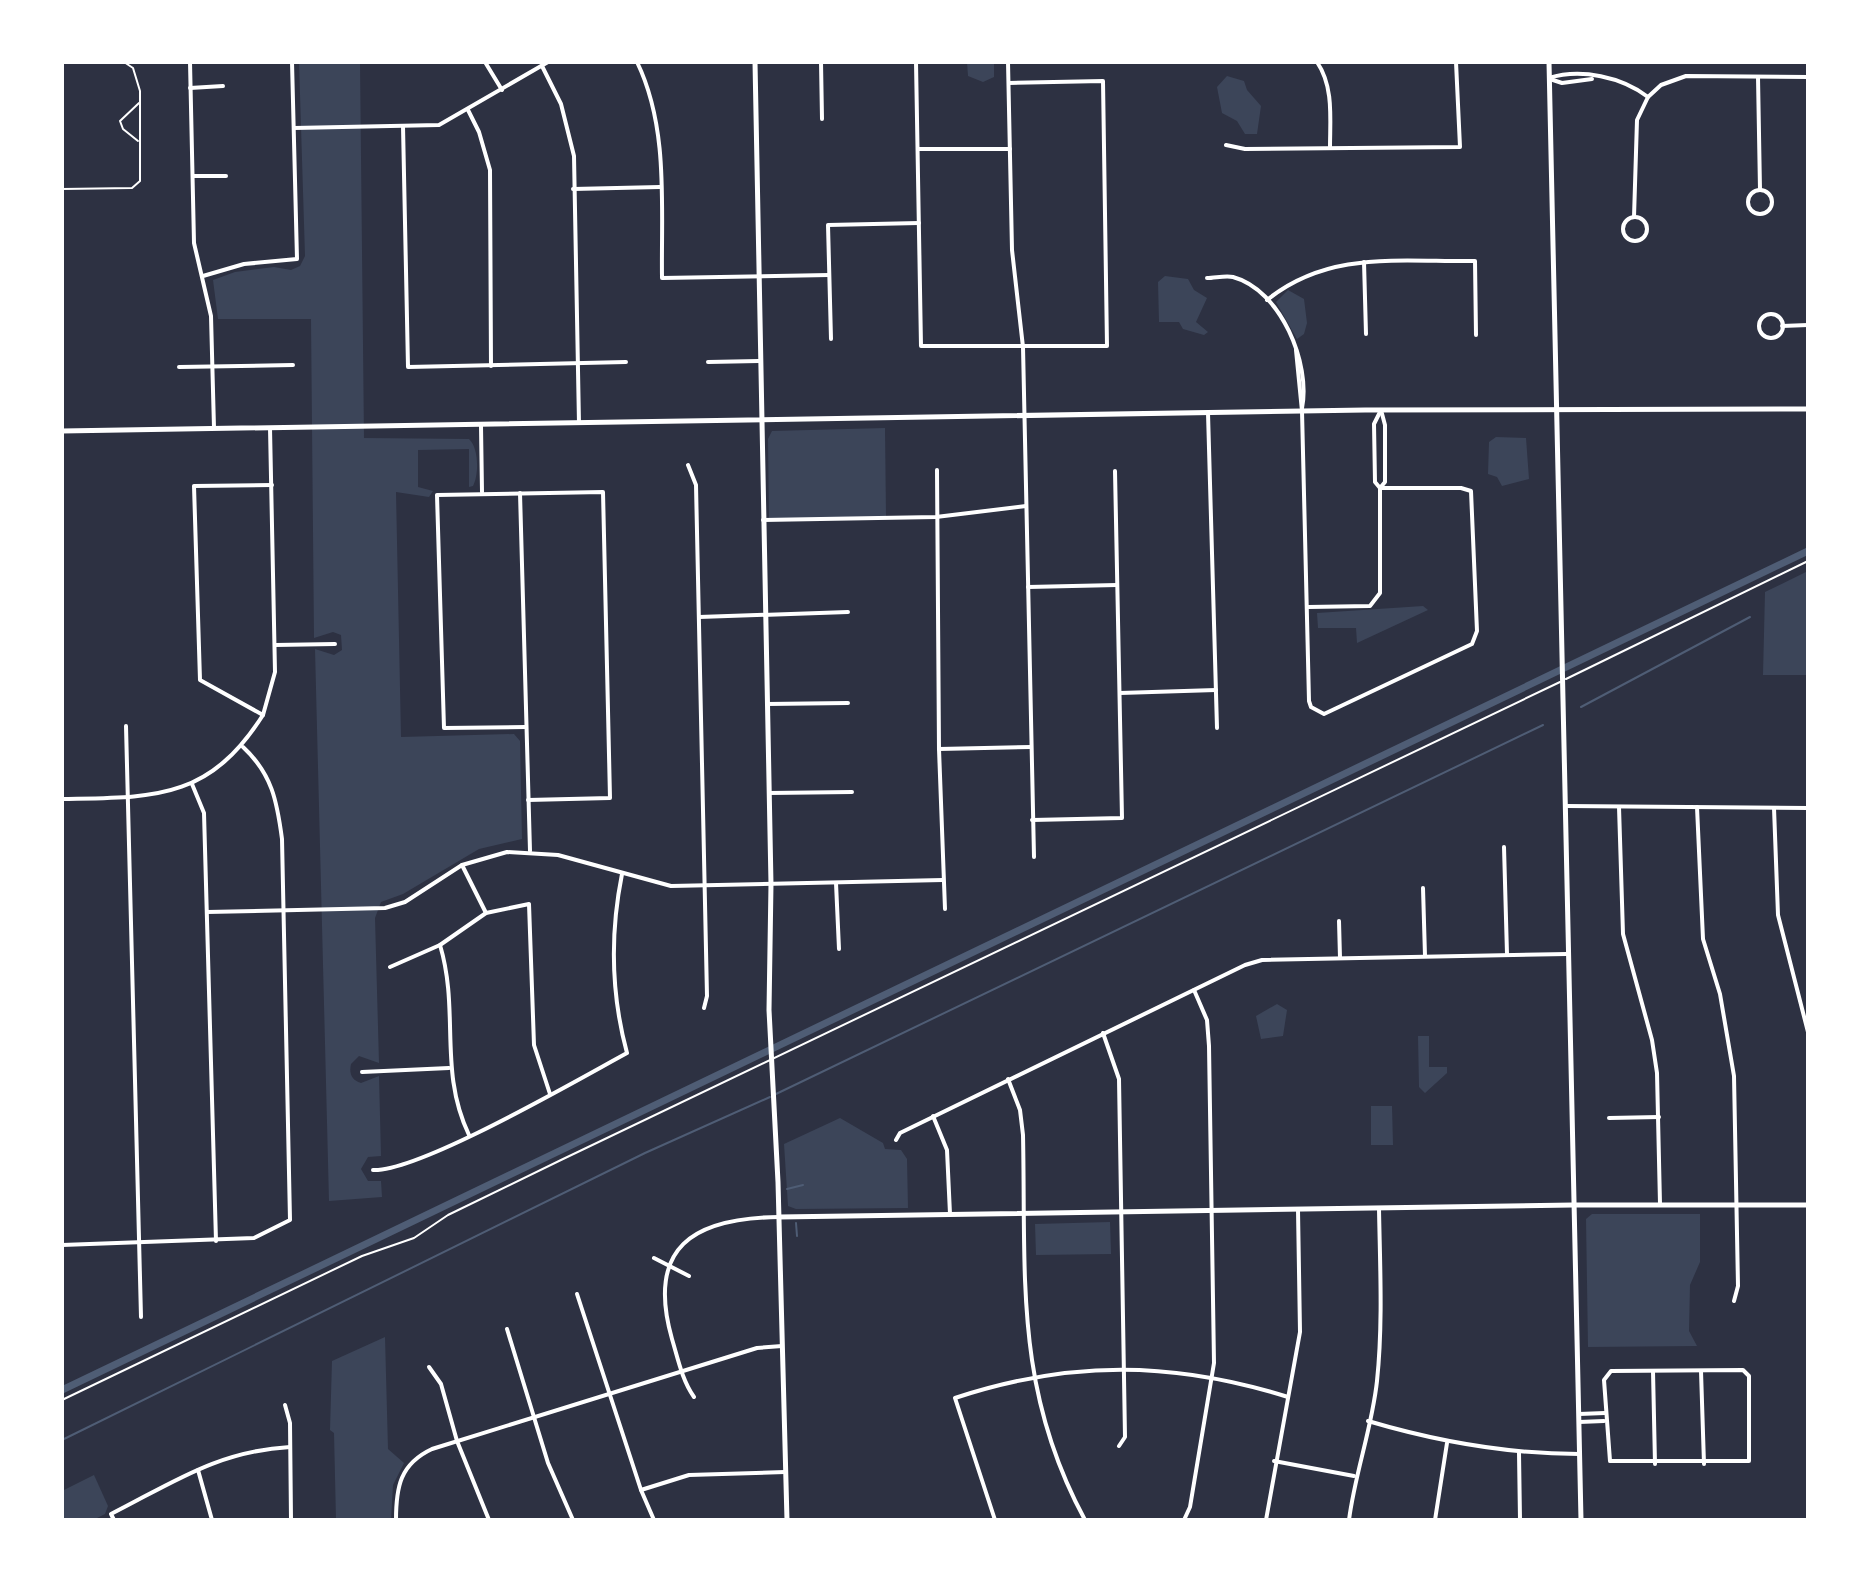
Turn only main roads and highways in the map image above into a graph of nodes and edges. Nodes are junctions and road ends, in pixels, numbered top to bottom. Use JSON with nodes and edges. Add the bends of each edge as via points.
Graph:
{"nodes":[{"id":1,"x":755,"y":62,"type":"edge"},
{"id":2,"x":1549,"y":62,"type":"edge"},
{"id":3,"x":1556,"y":408,"type":"junction"},
{"id":4,"x":1808,"y":409,"type":"edge"},
{"id":5,"x":760,"y":420,"type":"junction"},
{"id":6,"x":62,"y":431,"type":"edge"},
{"id":7,"x":1573,"y":1205,"type":"junction"},
{"id":8,"x":1808,"y":1205,"type":"edge"},
{"id":9,"x":779,"y":1217,"type":"junction"},
{"id":10,"x":787,"y":1520,"type":"edge"},
{"id":11,"x":1581,"y":1520,"type":"edge"}],
"edges":[{"from":1,"to":5,"type":"main road"},
{"from":2,"to":3,"type":"main road"},
{"from":3,"to":4,"type":"main road"},
{"from":3,"to":5,"type":"main road"},
{"from":3,"to":7,"type":"main road"},
{"from":5,"to":6,"type":"main road"},
{"from":5,"to":9,"type":"main road"},
{"from":7,"to":8,"type":"main road"},
{"from":7,"to":9,"type":"main road"},
{"from":7,"to":11,"type":"main road"},
{"from":9,"to":10,"type":"main road"}]}
